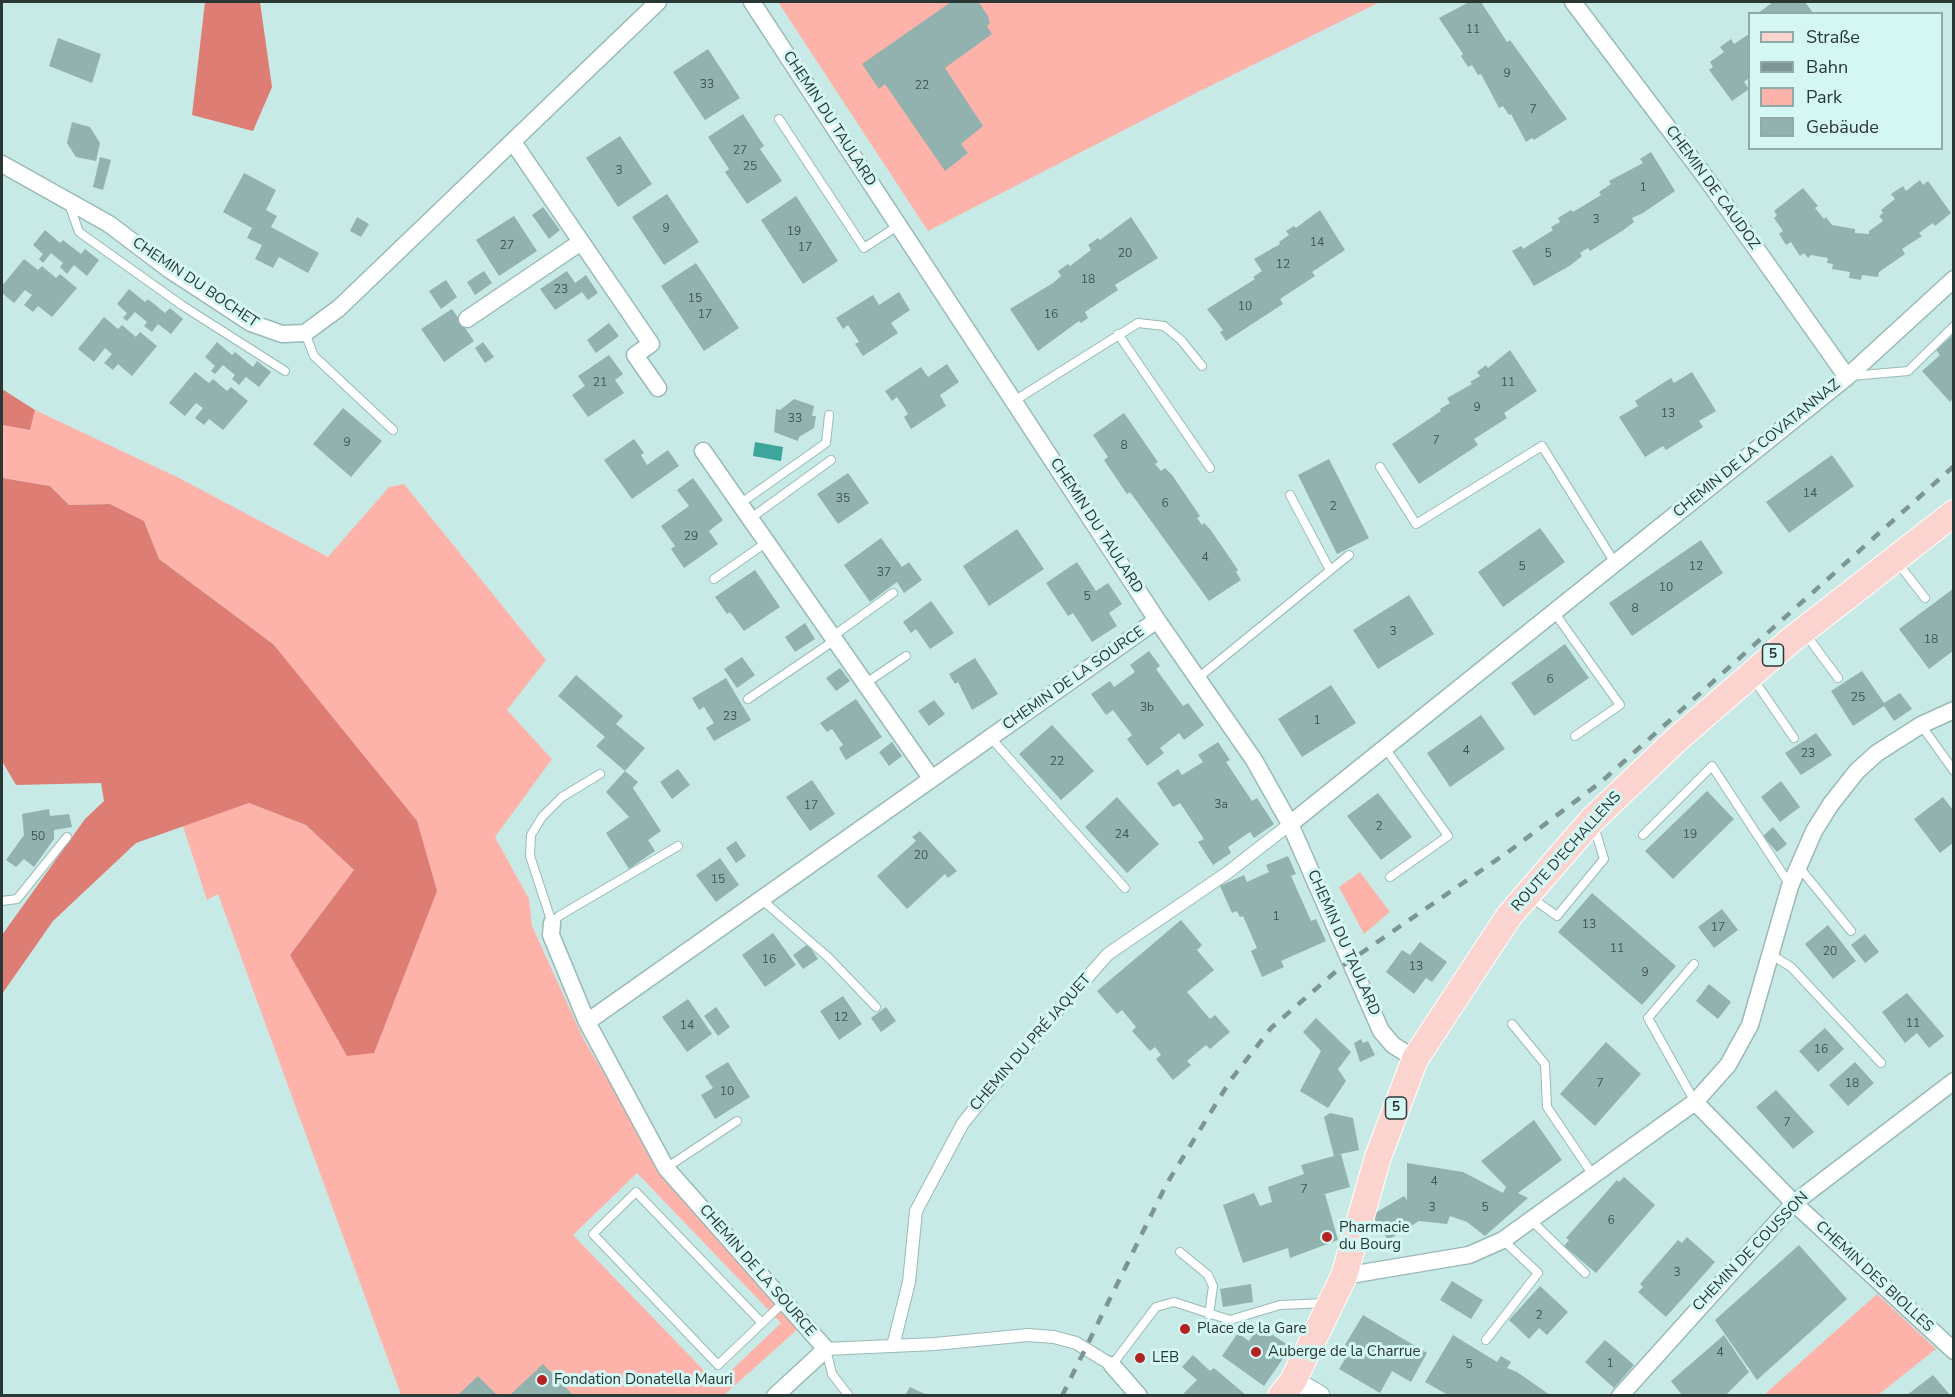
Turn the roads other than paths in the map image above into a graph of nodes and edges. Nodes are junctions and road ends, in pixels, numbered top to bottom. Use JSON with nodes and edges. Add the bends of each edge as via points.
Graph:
{"nodes":[{"id":1,"x":658,"y":2,"type":"edge"},
{"id":2,"x":752,"y":2,"type":"edge"},
{"id":3,"x":1573,"y":2,"type":"edge"},
{"id":4,"x":779,"y":119,"type":"dead end"},
{"id":5,"x":513,"y":141,"type":"junction"},
{"id":6,"x":2,"y":164,"type":"edge"},
{"id":7,"x":67,"y":201,"type":"junction"},
{"id":8,"x":899,"y":225,"type":"junction"},
{"id":9,"x":581,"y":242,"type":"junction"},
{"id":10,"x":1953,"y":279,"type":"edge"},
{"id":11,"x":467,"y":319,"type":"dead end"},
{"id":12,"x":1953,"y":326,"type":"edge"},
{"id":13,"x":305,"y":333,"type":"junction"},
{"id":14,"x":1118,"y":334,"type":"junction"},
{"id":15,"x":1202,"y":366,"type":"dead end"},
{"id":16,"x":285,"y":370,"type":"dead end"},
{"id":17,"x":1847,"y":377,"type":"junction"},
{"id":18,"x":658,"y":388,"type":"dead end"},
{"id":19,"x":1014,"y":401,"type":"junction"},
{"id":20,"x":829,"y":415,"type":"dead end"},
{"id":21,"x":393,"y":430,"type":"dead end"},
{"id":22,"x":704,"y":452,"type":"dead end"},
{"id":23,"x":831,"y":460,"type":"dead end"},
{"id":24,"x":1380,"y":467,"type":"dead end"},
{"id":25,"x":1210,"y":468,"type":"dead end"},
{"id":26,"x":1290,"y":495,"type":"dead end"},
{"id":27,"x":741,"y":503,"type":"junction"},
{"id":28,"x":1953,"y":515,"type":"edge"},
{"id":29,"x":751,"y":518,"type":"junction"},
{"id":30,"x":767,"y":542,"type":"junction"},
{"id":31,"x":1349,"y":555,"type":"dead end"},
{"id":32,"x":1894,"y":559,"type":"junction"},
{"id":33,"x":1615,"y":563,"type":"junction"},
{"id":34,"x":1330,"y":570,"type":"junction"},
{"id":35,"x":714,"y":579,"type":"dead end"},
{"id":36,"x":893,"y":593,"type":"dead end"},
{"id":37,"x":1925,"y":598,"type":"dead end"},
{"id":38,"x":1554,"y":612,"type":"junction"},
{"id":39,"x":1157,"y":620,"type":"junction"},
{"id":40,"x":1803,"y":631,"type":"junction"},
{"id":41,"x":834,"y":638,"type":"junction"},
{"id":42,"x":906,"y":656,"type":"dead end"},
{"id":43,"x":1751,"y":674,"type":"junction"},
{"id":44,"x":1198,"y":678,"type":"junction"},
{"id":45,"x":1838,"y":678,"type":"dead end"},
{"id":46,"x":866,"y":683,"type":"junction"},
{"id":47,"x":748,"y":699,"type":"dead end"},
{"id":48,"x":1953,"y":710,"type":"edge"},
{"id":49,"x":1921,"y":725,"type":"junction"},
{"id":50,"x":1575,"y":736,"type":"dead end"},
{"id":51,"x":990,"y":737,"type":"junction"},
{"id":52,"x":1794,"y":738,"type":"dead end"},
{"id":53,"x":1385,"y":748,"type":"junction"},
{"id":54,"x":1953,"y":771,"type":"edge"},
{"id":55,"x":600,"y":774,"type":"dead end"},
{"id":56,"x":931,"y":778,"type":"junction"},
{"id":57,"x":1592,"y":820,"type":"junction"},
{"id":58,"x":1290,"y":824,"type":"junction"},
{"id":59,"x":1643,"y":835,"type":"dead end"},
{"id":60,"x":67,"y":837,"type":"dead end"},
{"id":61,"x":678,"y":846,"type":"dead end"},
{"id":62,"x":1798,"y":866,"type":"junction"},
{"id":63,"x":1390,"y":877,"type":"dead end"},
{"id":64,"x":1791,"y":886,"type":"junction"},
{"id":65,"x":1125,"y":888,"type":"dead end"},
{"id":66,"x":1527,"y":894,"type":"junction"},
{"id":67,"x":761,"y":899,"type":"junction"},
{"id":68,"x":2,"y":901,"type":"edge"},
{"id":69,"x":552,"y":923,"type":"junction"},
{"id":70,"x":1851,"y":931,"type":"dead end"},
{"id":71,"x":1769,"y":954,"type":"junction"},
{"id":72,"x":1694,"y":964,"type":"dead end"},
{"id":73,"x":876,"y":1006,"type":"dead end"},
{"id":74,"x":587,"y":1022,"type":"junction"},
{"id":75,"x":1512,"y":1024,"type":"dead end"},
{"id":76,"x":1415,"y":1059,"type":"junction"},
{"id":77,"x":1881,"y":1063,"type":"dead end"},
{"id":78,"x":1953,"y":1081,"type":"edge"},
{"id":79,"x":1695,"y":1102,"type":"junction"},
{"id":80,"x":738,"y":1121,"type":"dead end"},
{"id":81,"x":666,"y":1168,"type":"junction"},
{"id":82,"x":1593,"y":1175,"type":"junction"},
{"id":83,"x":1794,"y":1203,"type":"junction"},
{"id":84,"x":1531,"y":1220,"type":"junction"},
{"id":85,"x":1503,"y":1240,"type":"junction"},
{"id":86,"x":1180,"y":1252,"type":"dead end"},
{"id":87,"x":1585,"y":1273,"type":"dead end"},
{"id":88,"x":1344,"y":1276,"type":"junction"},
{"id":89,"x":784,"y":1302,"type":"junction"},
{"id":90,"x":1331,"y":1302,"type":"junction"},
{"id":91,"x":1209,"y":1315,"type":"junction"},
{"id":92,"x":762,"y":1323,"type":"junction"},
{"id":93,"x":1486,"y":1340,"type":"dead end"},
{"id":94,"x":893,"y":1346,"type":"junction"},
{"id":95,"x":825,"y":1348,"type":"junction"},
{"id":96,"x":1953,"y":1351,"type":"edge"},
{"id":97,"x":1112,"y":1365,"type":"junction"},
{"id":98,"x":1287,"y":1388,"type":"edge"},
{"id":99,"x":775,"y":1395,"type":"edge"},
{"id":100,"x":849,"y":1395,"type":"edge"},
{"id":101,"x":1139,"y":1395,"type":"edge"},
{"id":102,"x":1319,"y":1395,"type":"edge"},
{"id":103,"x":1620,"y":1395,"type":"edge"}],
"edges":[{"from":1,"to":5,"type":"street"},
{"from":2,"to":8,"type":"street","name":"CHEMIN DU TAULARD"},
{"from":3,"to":17,"type":"street","name":"CHEMIN DE CAUDOZ","via":[[1706,178]]},
{"from":4,"to":8,"type":"lane","via":[[864,248]]},
{"from":5,"to":9,"type":"street"},
{"from":5,"to":13,"type":"street","via":[[339,308]]},
{"from":6,"to":7,"type":"street","name":"CHEMIN DU BOCHET"},
{"from":7,"to":13,"type":"street","name":"CHEMIN DU BOCHET","via":[[109,224],[170,270],[251,322],[282,334]]},
{"from":7,"to":16,"type":"lane","via":[[80,232],[183,306]]},
{"from":8,"to":19,"type":"street","name":"CHEMIN DU TAULARD"},
{"from":9,"to":11,"type":"street"},
{"from":9,"to":18,"type":"street","via":[[651,344],[635,354]]},
{"from":10,"to":17,"type":"street","name":"CHEMIN DE LA COVATANNAZ"},
{"from":12,"to":17,"type":"lane","via":[[1908,371]]},
{"from":13,"to":21,"type":"lane","via":[[314,356]]},
{"from":14,"to":15,"type":"lane","via":[[1138,323],[1164,326]]},
{"from":14,"to":19,"type":"lane"},
{"from":14,"to":25,"type":"lane"},
{"from":17,"to":33,"type":"street","name":"CHEMIN DE LA COVATANNAZ"},
{"from":19,"to":39,"type":"street","name":"CHEMIN DU TAULARD"},
{"from":20,"to":27,"type":"lane","via":[[826,443]]},
{"from":22,"to":27,"type":"street"},
{"from":23,"to":29,"type":"lane"},
{"from":24,"to":33,"type":"lane","via":[[1416,524],[1542,446]]},
{"from":26,"to":34,"type":"lane"},
{"from":27,"to":29,"type":"street"},
{"from":28,"to":32,"type":"main road","name":"ROUTE D'ECHALLENS","number":"5"},
{"from":29,"to":30,"type":"street"},
{"from":30,"to":35,"type":"lane"},
{"from":30,"to":41,"type":"street"},
{"from":31,"to":34,"type":"lane"},
{"from":32,"to":37,"type":"lane"},
{"from":32,"to":40,"type":"main road","name":"ROUTE D'ECHALLENS","number":"5"},
{"from":33,"to":38,"type":"street","name":"CHEMIN DE LA COVATANNAZ"},
{"from":34,"to":44,"type":"lane"},
{"from":36,"to":41,"type":"lane"},
{"from":38,"to":50,"type":"lane","via":[[1620,705]]},
{"from":38,"to":53,"type":"street","name":"CHEMIN DE LA COVATANNAZ"},
{"from":39,"to":44,"type":"street","name":"CHEMIN DU TAULARD"},
{"from":39,"to":51,"type":"street","name":"CHEMIN DE LA SOURCE"},
{"from":40,"to":43,"type":"main road","name":"ROUTE D'ECHALLENS","number":"5"},
{"from":40,"to":45,"type":"lane"},
{"from":41,"to":46,"type":"street"},
{"from":41,"to":47,"type":"lane"},
{"from":42,"to":46,"type":"lane"},
{"from":43,"to":52,"type":"lane"},
{"from":43,"to":57,"type":"main road","name":"ROUTE D'ECHALLENS","number":"5"},
{"from":44,"to":58,"type":"street","name":"CHEMIN DU TAULARD","via":[[1254,760]]},
{"from":46,"to":56,"type":"street"},
{"from":48,"to":49,"type":"street"},
{"from":49,"to":54,"type":"lane"},
{"from":49,"to":62,"type":"street","via":[[1857,771],[1814,831]]},
{"from":51,"to":56,"type":"street","name":"CHEMIN DE LA SOURCE"},
{"from":51,"to":65,"type":"lane","name":"CHEMIN DE LA SOURCE"},
{"from":53,"to":58,"type":"street","name":"CHEMIN DE LA COVATANNAZ"},
{"from":53,"to":63,"type":"lane","via":[[1448,836]]},
{"from":55,"to":69,"type":"lane","name":"CHEMIN DE LA SOURCE","via":[[562,797],[542,817],[531,836],[530,856]]},
{"from":56,"to":67,"type":"street","name":"CHEMIN DE LA SOURCE"},
{"from":57,"to":66,"type":"main road","name":"ROUTE D'ECHALLENS","number":"5"},
{"from":57,"to":66,"type":"lane","via":[[1604,860],[1557,916]]},
{"from":58,"to":76,"type":"street","name":"CHEMIN DU TAULARD","via":[[1381,1031],[1393,1045]]},
{"from":58,"to":94,"type":"street","name":"CHEMIN DU PRÉ JAQUET","via":[[1227,873],[1108,954],[963,1123],[916,1211],[909,1282]]},
{"from":59,"to":64,"type":"lane","via":[[1712,766]]},
{"from":60,"to":68,"type":"lane","via":[[16,899]]},
{"from":61,"to":69,"type":"lane"},
{"from":62,"to":64,"type":"street"},
{"from":62,"to":70,"type":"lane"},
{"from":64,"to":71,"type":"street"},
{"from":66,"to":76,"type":"main road","name":"ROUTE D'ECHALLENS","number":"5"},
{"from":67,"to":73,"type":"lane","via":[[829,958]]},
{"from":67,"to":74,"type":"street","name":"CHEMIN DE LA SOURCE"},
{"from":69,"to":74,"type":"street","name":"CHEMIN DE LA SOURCE","via":[[551,935]]},
{"from":71,"to":77,"type":"lane","via":[[1791,967]]},
{"from":71,"to":79,"type":"street","via":[[1750,1025],[1728,1065]]},
{"from":72,"to":79,"type":"lane","via":[[1648,1018]]},
{"from":74,"to":81,"type":"street","name":"CHEMIN DE LA SOURCE"},
{"from":75,"to":82,"type":"lane","via":[[1545,1064],[1547,1107]]},
{"from":76,"to":88,"type":"main road","name":"ROUTE D'ECHALLENS","number":"5","via":[[1378,1157]]},
{"from":78,"to":83,"type":"street","name":"CHEMIN DE COUSSON"},
{"from":79,"to":82,"type":"street"},
{"from":79,"to":83,"type":"street","name":"CHEMIN DES BIOLLES"},
{"from":80,"to":81,"type":"lane"},
{"from":81,"to":89,"type":"street","name":"CHEMIN DE LA SOURCE"},
{"from":82,"to":84,"type":"street"},
{"from":83,"to":96,"type":"street","name":"CHEMIN DES BIOLLES"},
{"from":83,"to":103,"type":"street","name":"CHEMIN DE COUSSON"},
{"from":84,"to":85,"type":"street"},
{"from":84,"to":87,"type":"lane"},
{"from":85,"to":88,"type":"street","via":[[1469,1255]]},
{"from":85,"to":93,"type":"lane","via":[[1538,1273]]},
{"from":86,"to":91,"type":"lane","via":[[1208,1275],[1213,1286]]},
{"from":88,"to":90,"type":"main road","name":"ROUTE D'ECHALLENS","number":"5"},
{"from":89,"to":92,"type":"lane"},
{"from":89,"to":95,"type":"street","name":"CHEMIN DE LA SOURCE"},
{"from":90,"to":91,"type":"lane","via":[[1280,1305],[1230,1320]]},
{"from":90,"to":98,"type":"main road","name":"ROUTE D'ECHALLENS","number":"5"},
{"from":91,"to":97,"type":"lane","via":[[1174,1302],[1156,1307]]},
{"from":92,"to":92,"type":"lane","via":[[718,1365],[592,1234],[636,1192]]},
{"from":94,"to":95,"type":"street","name":"CHEMIN DE LA SOURCE"},
{"from":94,"to":97,"type":"street","name":"CHEMIN DE LA SOURCE","via":[[1014,1334],[1054,1337],[1076,1343]]},
{"from":95,"to":99,"type":"street"},
{"from":95,"to":100,"type":"lane","via":[[832,1374]]},
{"from":97,"to":101,"type":"street"},
{"from":98,"to":102,"type":"street"}]}
